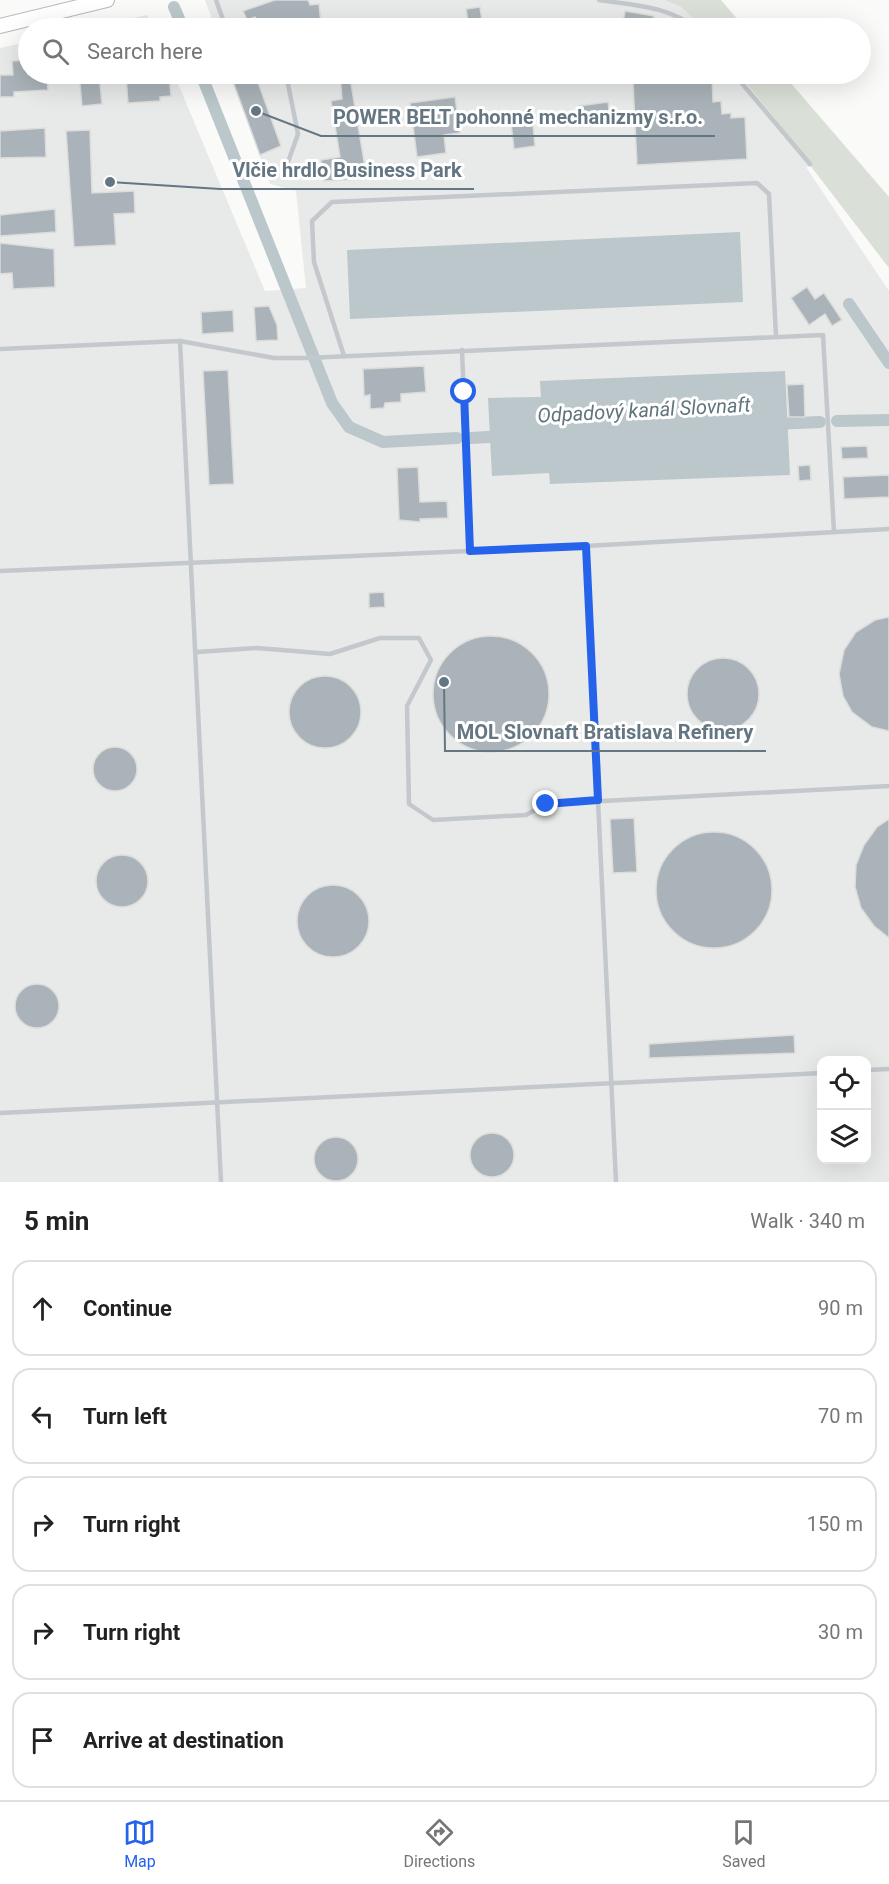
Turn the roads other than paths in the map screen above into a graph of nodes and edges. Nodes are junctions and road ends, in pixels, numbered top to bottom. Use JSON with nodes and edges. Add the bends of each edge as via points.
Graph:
{"nodes":[{"id":1,"x":107,"y":0,"type":"edge"},
{"id":2,"x":216,"y":0,"type":"edge"},
{"id":3,"x":599,"y":0,"type":"edge"},
{"id":4,"x":63,"y":18,"type":"edge"},
{"id":5,"x":222,"y":18,"type":"edge"},
{"id":6,"x":681,"y":18,"type":"edge"},
{"id":7,"x":18,"y":25,"type":"edge"},
{"id":8,"x":0,"y":26,"type":"edge"},
{"id":9,"x":288,"y":84,"type":"edge"},
{"id":10,"x":743,"y":84,"type":"edge"},
{"id":11,"x":788,"y":137,"type":"junction"},
{"id":12,"x":780,"y":141,"type":"dead end"},
{"id":13,"x":288,"y":162,"type":"dead end"},
{"id":14,"x":810,"y":164,"type":"dead end"},
{"id":15,"x":776,"y":337,"type":"junction"},
{"id":16,"x":180,"y":341,"type":"junction"},
{"id":17,"x":0,"y":349,"type":"edge"},
{"id":18,"x":462,"y":350,"type":"junction"},
{"id":19,"x":344,"y":356,"type":"junction"},
{"id":20,"x":889,"y":529,"type":"edge"},
{"id":21,"x":834,"y":532,"type":"junction"},
{"id":22,"x":586,"y":546,"type":"junction"},
{"id":23,"x":470,"y":551,"type":"junction"},
{"id":24,"x":192,"y":563,"type":"junction"},
{"id":25,"x":0,"y":571,"type":"edge"},
{"id":26,"x":196,"y":652,"type":"junction"},
{"id":27,"x":889,"y":786,"type":"edge"},
{"id":28,"x":598,"y":800,"type":"junction"},
{"id":29,"x":889,"y":1069,"type":"edge"},
{"id":30,"x":871,"y":1070,"type":"edge"},
{"id":31,"x":817,"y":1072,"type":"edge"},
{"id":32,"x":610,"y":1084,"type":"junction"},
{"id":33,"x":217,"y":1103,"type":"junction"},
{"id":34,"x":0,"y":1113,"type":"edge"},
{"id":35,"x":221,"y":1182,"type":"edge"},
{"id":36,"x":616,"y":1182,"type":"edge"}],
"edges":[{"from":1,"to":4,"type":"main road"},
{"from":2,"to":5,"type":"lane"},
{"from":3,"to":6,"type":"lane","via":[[645,7]]},
{"from":7,"to":8,"type":"main road"},
{"from":9,"to":13,"type":"lane","via":[[298,134]]},
{"from":10,"to":11,"type":"lane"},
{"from":11,"to":12,"type":"lane"},
{"from":11,"to":14,"type":"lane"},
{"from":15,"to":18,"type":"lane"},
{"from":15,"to":19,"type":"lane","via":[[769,194],[757,183],[710,185],[332,202],[312,221],[314,262]]},
{"from":15,"to":21,"type":"lane","via":[[823,335]]},
{"from":16,"to":17,"type":"lane"},
{"from":16,"to":19,"type":"lane","via":[[274,357]]},
{"from":16,"to":24,"type":"lane"},
{"from":18,"to":19,"type":"lane"},
{"from":18,"to":23,"type":"lane"},
{"from":20,"to":21,"type":"lane"},
{"from":21,"to":22,"type":"lane"},
{"from":22,"to":23,"type":"lane"},
{"from":22,"to":28,"type":"lane"},
{"from":23,"to":24,"type":"lane"},
{"from":24,"to":25,"type":"lane"},
{"from":24,"to":26,"type":"lane"},
{"from":26,"to":28,"type":"lane","via":[[257,648],[330,654],[380,638],[419,638],[431,660],[407,706],[409,804],[433,820],[526,815],[546,804]]},
{"from":26,"to":33,"type":"lane"},
{"from":27,"to":28,"type":"lane"},
{"from":28,"to":32,"type":"lane"},
{"from":29,"to":30,"type":"lane"},
{"from":31,"to":32,"type":"lane"},
{"from":32,"to":33,"type":"lane"},
{"from":32,"to":36,"type":"lane"},
{"from":33,"to":34,"type":"lane"},
{"from":33,"to":35,"type":"lane"}]}
